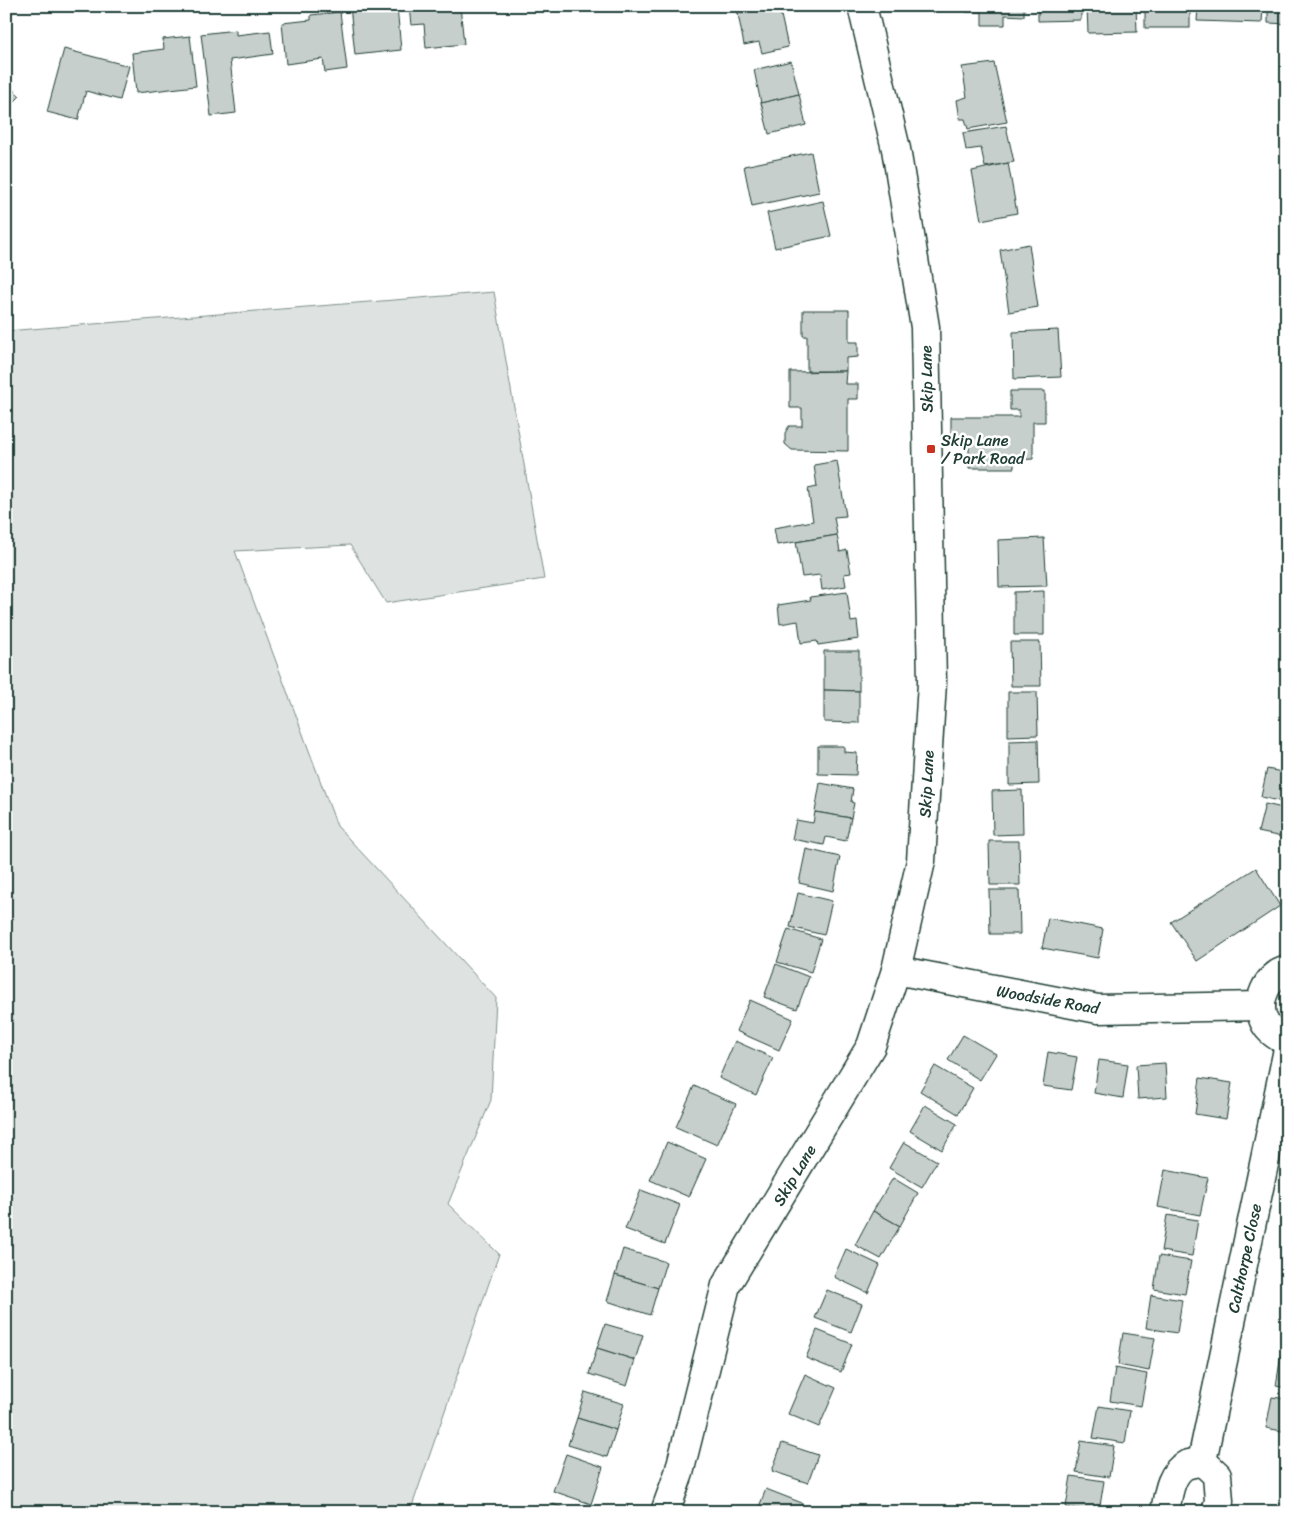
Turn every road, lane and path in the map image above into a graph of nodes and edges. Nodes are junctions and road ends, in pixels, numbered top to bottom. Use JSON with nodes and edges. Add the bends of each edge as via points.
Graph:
{"nodes":[{"id":1,"x":862,"y":6,"type":"edge"},
{"id":2,"x":896,"y":970,"type":"junction"},
{"id":3,"x":1287,"y":970,"type":"edge"},
{"id":4,"x":1261,"y":1006,"type":"junction"},
{"id":5,"x":1287,"y":1041,"type":"edge"},
{"id":6,"x":1287,"y":1054,"type":"edge"},
{"id":7,"x":1202,"y":1461,"type":"junction"},
{"id":8,"x":665,"y":1512,"type":"edge"},
{"id":9,"x":1165,"y":1512,"type":"edge"},
{"id":10,"x":1216,"y":1512,"type":"edge"}],
"edges":[{"from":1,"to":2,"type":"street","name":"Skip Lane","via":[[896,149],[925,326],[932,683],[921,861]]},
{"from":2,"to":4,"type":"street","name":"Woodside Road","via":[[1098,1009]]},
{"from":2,"to":8,"type":"street","name":"Skip Lane","via":[[871,1046],[726,1286],[679,1473]]},
{"from":3,"to":4,"type":"street","via":[[1270,981],[1264,990]]},
{"from":4,"to":5,"type":"street","via":[[1264,1021],[1276,1036]]},
{"from":6,"to":7,"type":"street","name":"Calthorpe Close"},
{"from":7,"to":9,"type":"street","via":[[1185,1466],[1176,1474],[1170,1485]]},
{"from":7,"to":10,"type":"street","via":[[1216,1475],[1219,1501]]}]}
